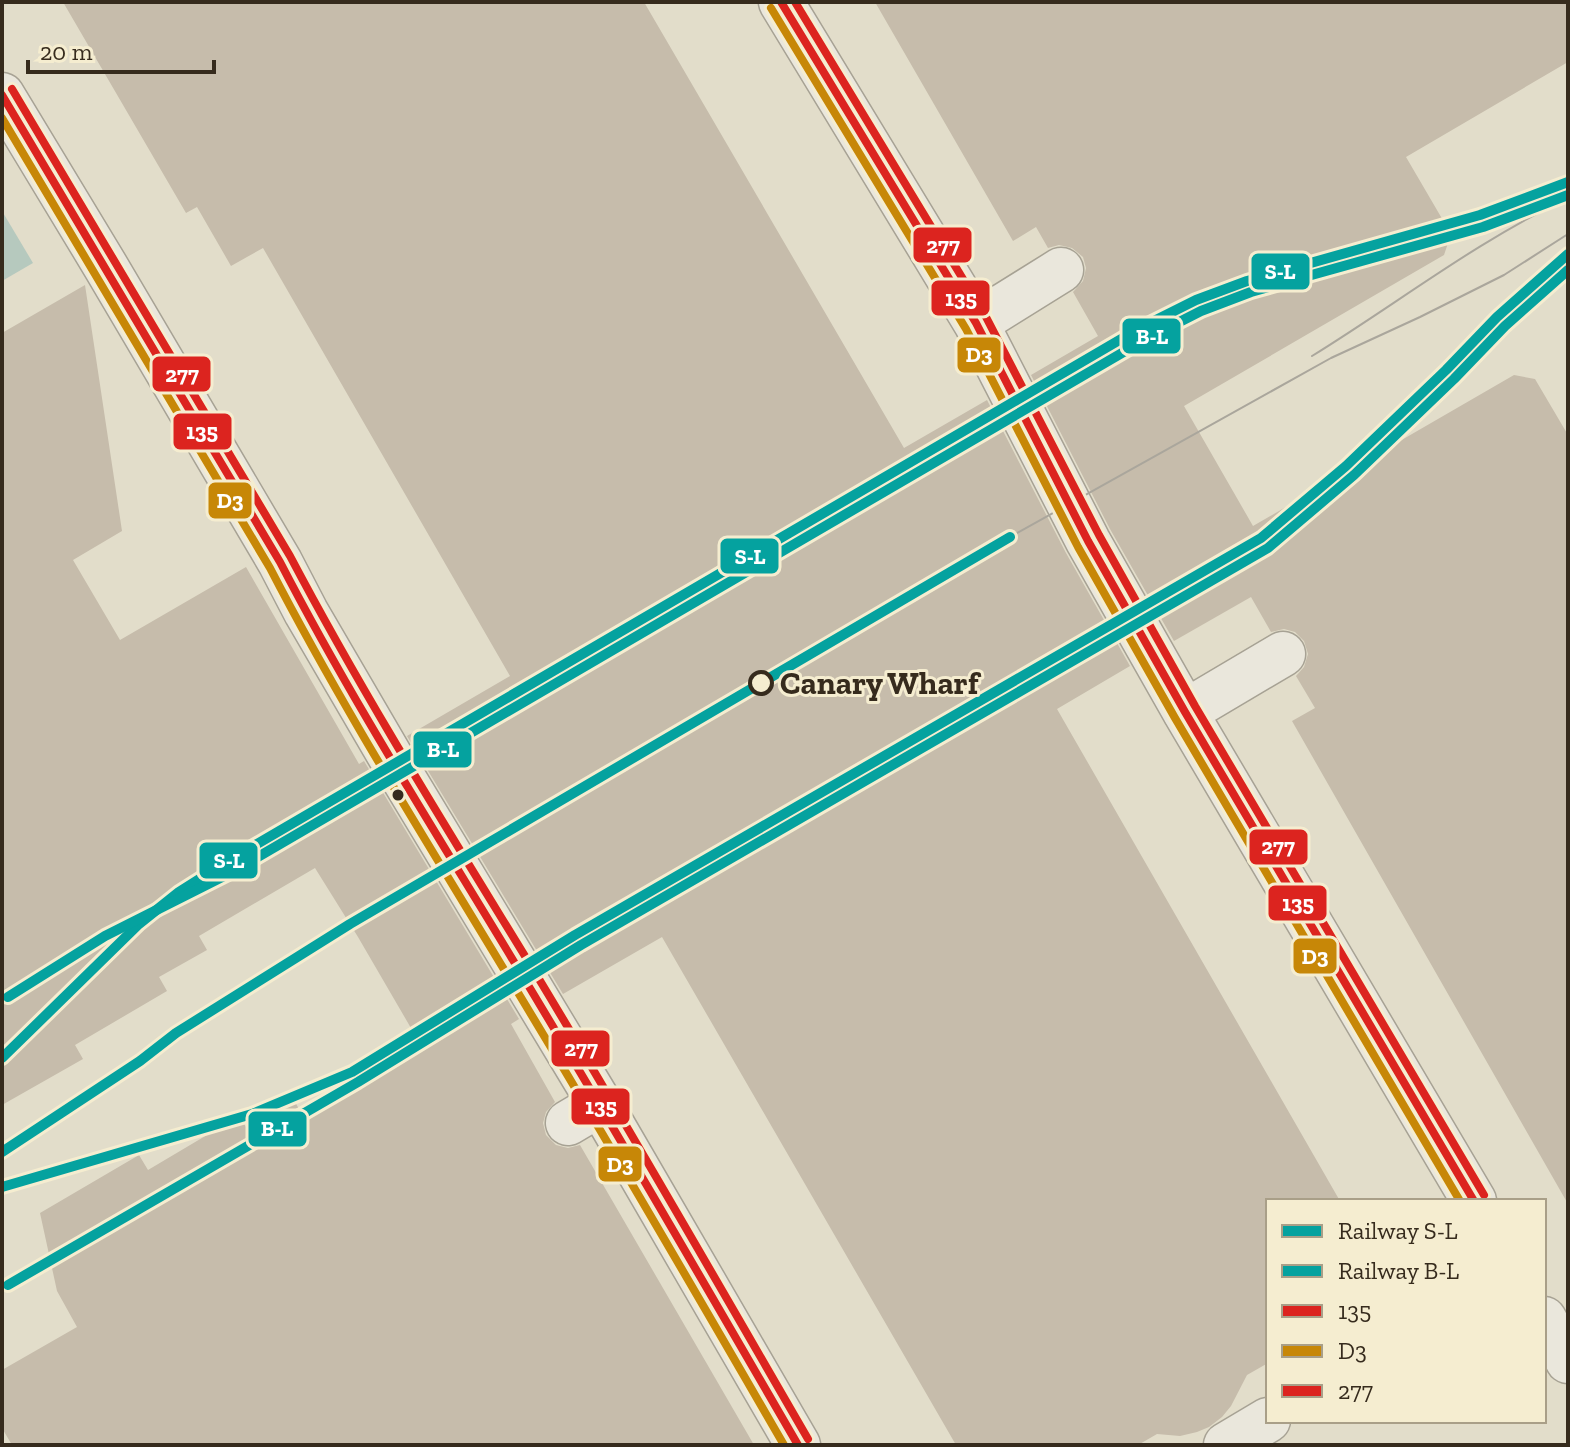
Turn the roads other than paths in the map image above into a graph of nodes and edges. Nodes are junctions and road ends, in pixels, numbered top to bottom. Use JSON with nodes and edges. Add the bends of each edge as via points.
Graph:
{"nodes":[{"id":1,"x":781,"y":2,"type":"edge"},
{"id":2,"x":2,"y":95,"type":"edge"},
{"id":3,"x":1061,"y":270,"type":"dead end"},
{"id":4,"x":976,"y":323,"type":"junction"},
{"id":5,"x":1283,"y":654,"type":"dead end"},
{"id":6,"x":1185,"y":712,"type":"junction"},
{"id":7,"x":1473,"y":1199,"type":"edge"},
{"id":8,"x":1546,"y":1322,"type":"edge"},
{"id":9,"x":1568,"y":1361,"type":"edge"},
{"id":10,"x":1266,"y":1421,"type":"edge"},
{"id":11,"x":798,"y":1445,"type":"edge"},
{"id":12,"x":1226,"y":1445,"type":"edge"}],
"edges":[{"from":1,"to":4,"type":"street"},
{"from":2,"to":11,"type":"street","via":[[280,562],[324,673],[584,1114]]},
{"from":3,"to":4,"type":"street"},
{"from":4,"to":6,"type":"street","via":[[1088,541]]},
{"from":5,"to":6,"type":"street"},
{"from":6,"to":7,"type":"street"},
{"from":8,"to":9,"type":"street"},
{"from":10,"to":12,"type":"street"}]}
